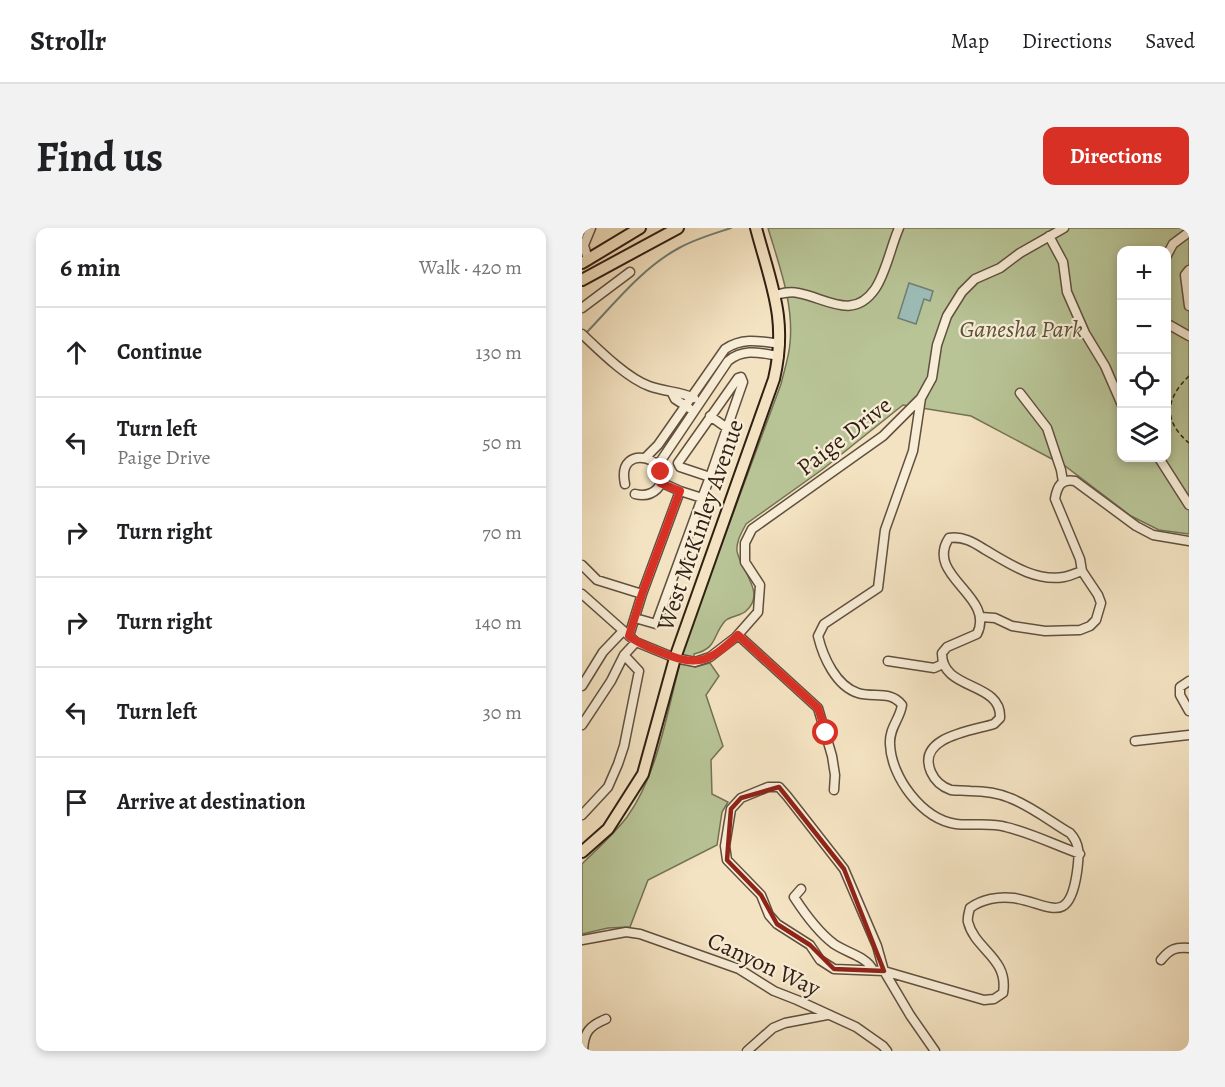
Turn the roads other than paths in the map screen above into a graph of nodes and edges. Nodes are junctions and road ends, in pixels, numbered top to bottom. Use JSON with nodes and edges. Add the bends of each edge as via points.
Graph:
{"nodes":[{"id":1,"x":591,"y":228,"type":"edge"},
{"id":2,"x":640,"y":228,"type":"edge"},
{"id":3,"x":678,"y":228,"type":"edge"},
{"id":4,"x":756,"y":228,"type":"edge"},
{"id":5,"x":899,"y":228,"type":"edge"},
{"id":6,"x":1064,"y":228,"type":"edge"},
{"id":7,"x":1189,"y":232,"type":"edge"},
{"id":8,"x":1049,"y":236,"type":"junction"},
{"id":9,"x":1171,"y":248,"type":"edge"},
{"id":10,"x":585,"y":262,"type":"edge"},
{"id":11,"x":1189,"y":270,"type":"edge"},
{"id":12,"x":630,"y":272,"type":"dead end"},
{"id":13,"x":582,"y":280,"type":"edge"},
{"id":14,"x":775,"y":295,"type":"junction"},
{"id":15,"x":1189,"y":306,"type":"edge"},
{"id":16,"x":582,"y":308,"type":"edge"},
{"id":17,"x":1171,"y":325,"type":"edge"},
{"id":18,"x":582,"y":334,"type":"edge"},
{"id":19,"x":1189,"y":336,"type":"edge"},
{"id":20,"x":780,"y":344,"type":"junction"},
{"id":21,"x":779,"y":356,"type":"junction"},
{"id":22,"x":672,"y":393,"type":"junction"},
{"id":23,"x":1020,"y":393,"type":"dead end"},
{"id":24,"x":1117,"y":394,"type":"edge"},
{"id":25,"x":691,"y":396,"type":"junction"},
{"id":26,"x":921,"y":398,"type":"junction"},
{"id":27,"x":700,"y":400,"type":"junction"},
{"id":28,"x":684,"y":405,"type":"junction"},
{"id":29,"x":693,"y":411,"type":"junction"},
{"id":30,"x":710,"y":416,"type":"junction"},
{"id":31,"x":727,"y":428,"type":"junction"},
{"id":32,"x":645,"y":458,"type":"junction"},
{"id":33,"x":1162,"y":462,"type":"edge"},
{"id":34,"x":658,"y":465,"type":"junction"},
{"id":35,"x":710,"y":477,"type":"junction"},
{"id":36,"x":1062,"y":482,"type":"junction"},
{"id":37,"x":660,"y":483,"type":"junction"},
{"id":38,"x":625,"y":484,"type":"dead end"},
{"id":39,"x":680,"y":491,"type":"junction"},
{"id":40,"x":635,"y":494,"type":"dead end"},
{"id":41,"x":702,"y":498,"type":"junction"},
{"id":42,"x":1189,"y":505,"type":"edge"},
{"id":43,"x":1189,"y":541,"type":"edge"},
{"id":44,"x":582,"y":565,"type":"edge"},
{"id":45,"x":1082,"y":571,"type":"junction"},
{"id":46,"x":642,"y":594,"type":"junction"},
{"id":47,"x":582,"y":595,"type":"edge"},
{"id":48,"x":981,"y":617,"type":"junction"},
{"id":49,"x":635,"y":618,"type":"junction"},
{"id":50,"x":738,"y":635,"type":"junction"},
{"id":51,"x":629,"y":636,"type":"junction"},
{"id":52,"x":624,"y":655,"type":"junction"},
{"id":53,"x":675,"y":658,"type":"junction"},
{"id":54,"x":888,"y":661,"type":"dead end"},
{"id":55,"x":943,"y":664,"type":"junction"},
{"id":56,"x":1189,"y":681,"type":"edge"},
{"id":57,"x":582,"y":686,"type":"edge"},
{"id":58,"x":1189,"y":711,"type":"edge"},
{"id":59,"x":582,"y":725,"type":"edge"},
{"id":60,"x":1189,"y":735,"type":"edge"},
{"id":61,"x":1136,"y":741,"type":"dead end"},
{"id":62,"x":834,"y":790,"type":"dead end"},
{"id":63,"x":582,"y":815,"type":"edge"},
{"id":64,"x":582,"y":852,"type":"edge"},
{"id":65,"x":1080,"y":854,"type":"junction"},
{"id":66,"x":801,"y":890,"type":"dead end"},
{"id":67,"x":582,"y":940,"type":"edge"},
{"id":68,"x":1189,"y":948,"type":"edge"},
{"id":69,"x":1161,"y":960,"type":"dead end"},
{"id":70,"x":873,"y":970,"type":"junction"},
{"id":71,"x":884,"y":971,"type":"junction"},
{"id":72,"x":827,"y":1015,"type":"junction"},
{"id":73,"x":606,"y":1019,"type":"dead end"},
{"id":74,"x":583,"y":1051,"type":"edge"},
{"id":75,"x":747,"y":1051,"type":"edge"},
{"id":76,"x":887,"y":1051,"type":"edge"},
{"id":77,"x":935,"y":1051,"type":"edge"}],
"edges":[{"from":1,"to":10,"type":"street","via":[[584,245]]},
{"from":2,"to":10,"type":"main road"},
{"from":3,"to":13,"type":"main road"},
{"from":4,"to":14,"type":"main road","name":"West McKinley Avenue"},
{"from":5,"to":14,"type":"street","via":[[876,288],[859,304],[846,307],[797,292]]},
{"from":6,"to":8,"type":"street","name":"Paige Drive"},
{"from":7,"to":9,"type":"street"},
{"from":8,"to":24,"type":"street","via":[[1063,262],[1068,292],[1085,333]]},
{"from":8,"to":26,"type":"street","name":"Paige Drive","via":[[1000,268],[975,279],[962,292],[947,316],[932,378]]},
{"from":11,"to":15,"type":"street","via":[[1185,275]]},
{"from":12,"to":16,"type":"street"},
{"from":14,"to":20,"type":"main road","name":"West McKinley Avenue"},
{"from":17,"to":19,"type":"street"},
{"from":18,"to":22,"type":"street","via":[[640,382]]},
{"from":20,"to":21,"type":"main road","name":"West McKinley Avenue"},
{"from":20,"to":25,"type":"street","via":[[745,341],[731,345],[719,355]]},
{"from":21,"to":27,"type":"street","via":[[747,352],[733,357]]},
{"from":21,"to":53,"type":"main road","name":"West McKinley Avenue"},
{"from":22,"to":25,"type":"street"},
{"from":22,"to":28,"type":"street"},
{"from":23,"to":36,"type":"street","via":[[1047,428]]},
{"from":25,"to":27,"type":"street"},
{"from":25,"to":28,"type":"street"},
{"from":26,"to":50,"type":"street","name":"Paige Drive","via":[[883,436],[752,529],[745,543],[745,562],[760,585],[758,612]]},
{"from":26,"to":65,"type":"street","via":[[913,451],[885,530],[878,588],[824,624],[818,636],[821,652],[849,689],[859,694],[890,696],[902,705],[891,728],[891,757],[909,792],[925,809],[955,824],[1004,826]]},
{"from":27,"to":29,"type":"street"},
{"from":28,"to":29,"type":"street"},
{"from":28,"to":32,"type":"street"},
{"from":29,"to":34,"type":"street"},
{"from":30,"to":31,"type":"street"},
{"from":30,"to":31,"type":"street","via":[[741,377],[743,382]]},
{"from":30,"to":35,"type":"street","via":[[678,463]]},
{"from":31,"to":35,"type":"street"},
{"from":32,"to":34,"type":"street"},
{"from":32,"to":38,"type":"street","via":[[627,465]]},
{"from":33,"to":42,"type":"street"},
{"from":34,"to":37,"type":"street"},
{"from":35,"to":41,"type":"street"},
{"from":36,"to":43,"type":"street","via":[[1075,481],[1153,535]]},
{"from":36,"to":45,"type":"street","via":[[1055,499]]},
{"from":37,"to":39,"type":"street"},
{"from":37,"to":40,"type":"street","via":[[651,493]]},
{"from":39,"to":41,"type":"street"},
{"from":39,"to":46,"type":"street"},
{"from":41,"to":49,"type":"street","via":[[656,624]]},
{"from":44,"to":46,"type":"street","via":[[597,580]]},
{"from":45,"to":48,"type":"street","via":[[1101,603],[1090,626],[1069,631],[1029,629]]},
{"from":45,"to":48,"type":"street","via":[[1064,577],[1027,573],[968,540],[949,538],[943,547],[944,559]]},
{"from":46,"to":49,"type":"street"},
{"from":47,"to":51,"type":"street"},
{"from":48,"to":55,"type":"street","via":[[977,634],[942,653]]},
{"from":49,"to":51,"type":"street"},
{"from":50,"to":53,"type":"street","name":"Paige Drive","via":[[710,657],[695,662]]},
{"from":50,"to":62,"type":"street","via":[[818,708],[832,756]]},
{"from":51,"to":52,"type":"street"},
{"from":51,"to":53,"type":"street"},
{"from":51,"to":57,"type":"street","via":[[603,652]]},
{"from":52,"to":59,"type":"street"},
{"from":52,"to":63,"type":"street","via":[[639,671],[624,746],[608,787]]},
{"from":53,"to":64,"type":"main road","name":"West McKinley Avenue","via":[[643,774],[608,829]]},
{"from":54,"to":55,"type":"street","via":[[934,668]]},
{"from":55,"to":65,"type":"street","via":[[956,678],[997,701],[1000,718],[994,724],[942,739],[934,746],[929,756],[934,779],[953,790],[1014,799],[1070,833]]},
{"from":56,"to":58,"type":"street","via":[[1180,687]]},
{"from":60,"to":61,"type":"street"},
{"from":65,"to":71,"type":"street","via":[[1074,890],[1060,907],[1049,909],[1013,898],[979,902],[970,908],[968,921],[1005,981],[1003,993],[994,999],[984,1000]]},
{"from":66,"to":70,"type":"street","via":[[794,897],[822,933],[836,946],[870,963]]},
{"from":67,"to":72,"type":"street","name":"Canyon Way","via":[[626,932],[640,934],[739,969],[774,992]]},
{"from":68,"to":69,"type":"street","via":[[1174,947]]},
{"from":70,"to":71,"type":"street"},
{"from":70,"to":71,"type":"street","via":[[834,969],[820,960],[810,945],[769,915],[760,895],[728,860],[725,846],[731,808],[741,798],[779,787],[788,796],[844,869]]},
{"from":71,"to":77,"type":"street"},
{"from":72,"to":75,"type":"street","via":[[773,1028]]},
{"from":72,"to":76,"type":"street","name":"Canyon Way","via":[[856,1027]]},
{"from":73,"to":74,"type":"street","via":[[592,1025]]}]}
